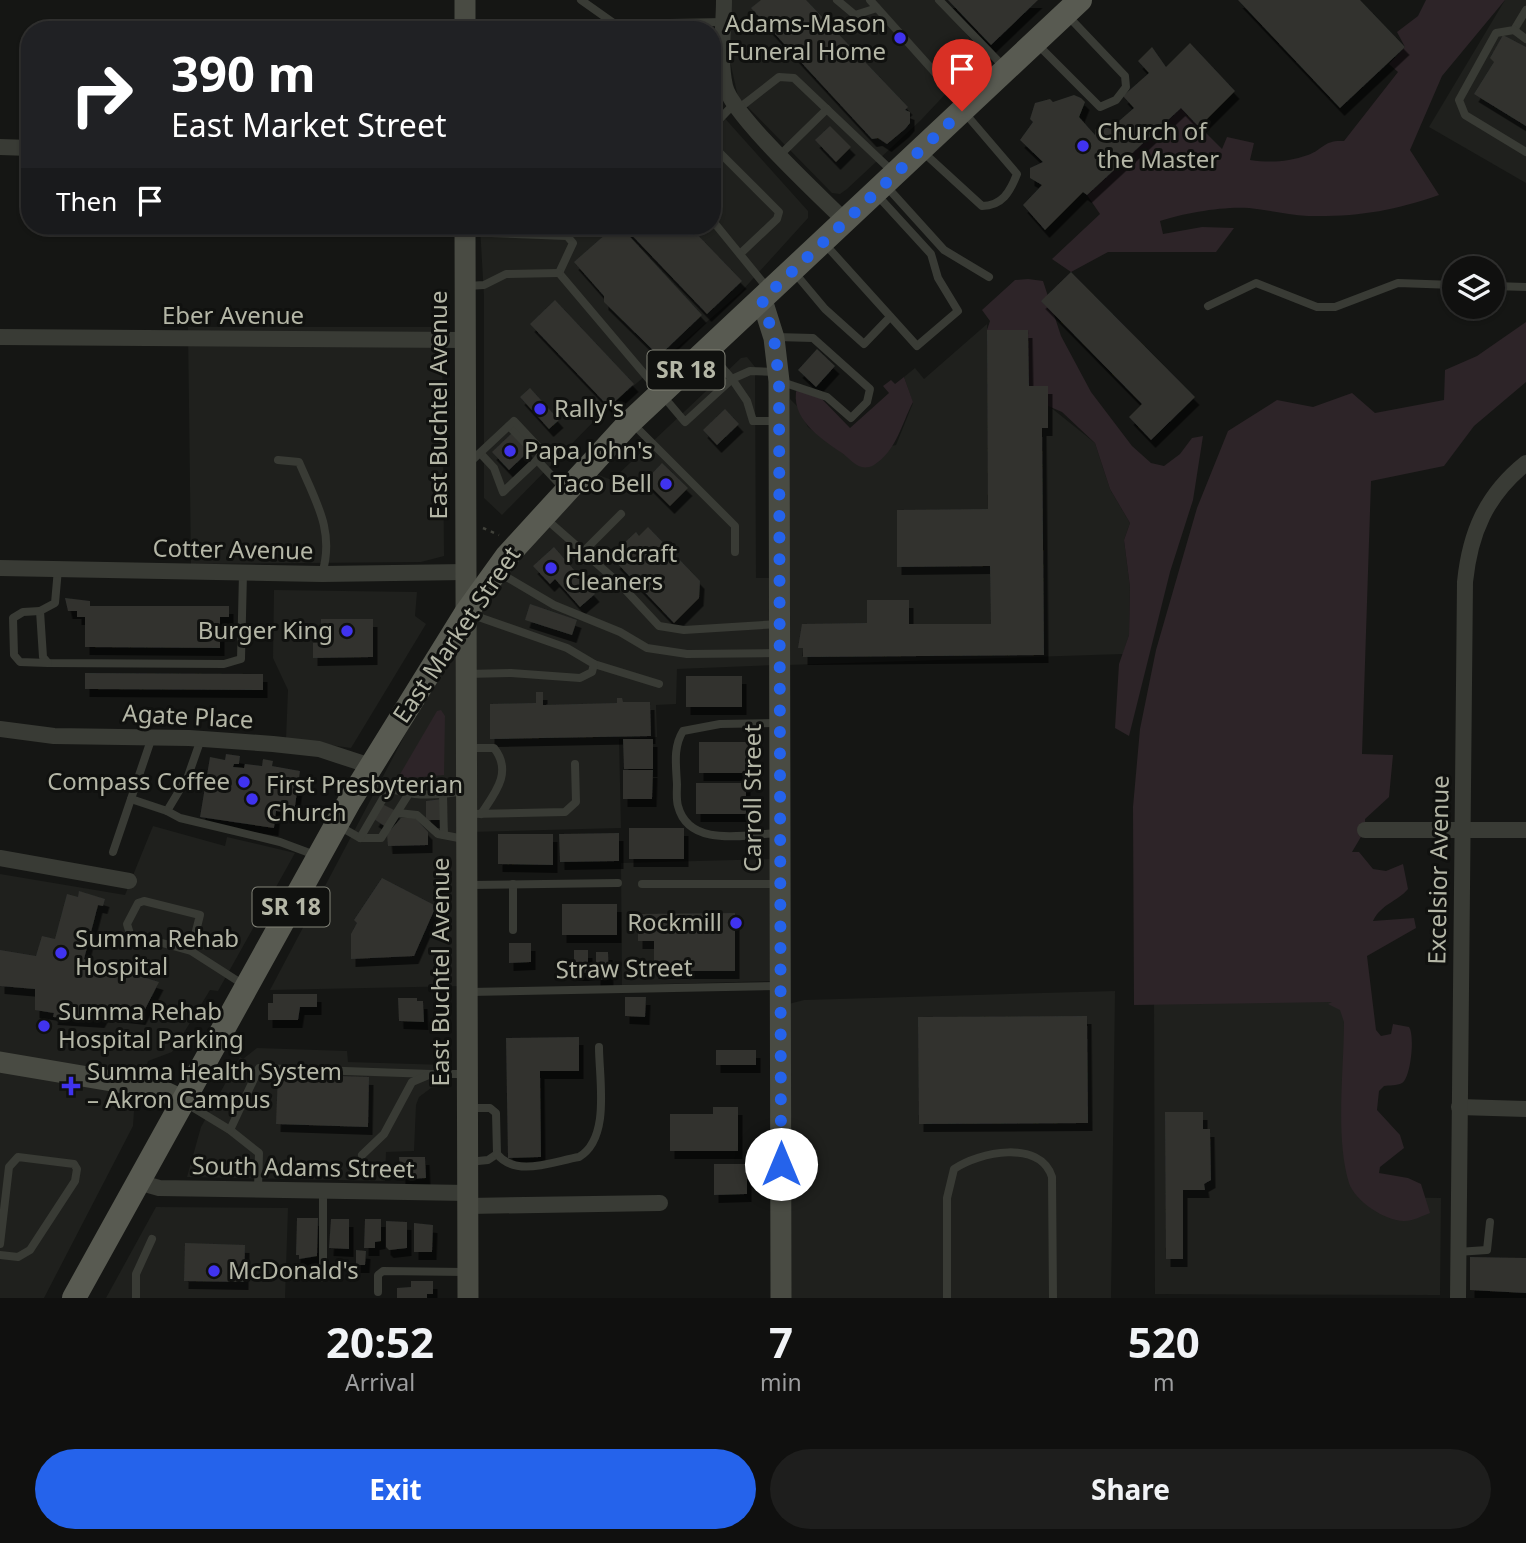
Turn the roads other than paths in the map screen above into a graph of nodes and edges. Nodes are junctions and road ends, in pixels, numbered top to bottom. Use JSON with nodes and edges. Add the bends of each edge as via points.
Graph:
{"nodes":[{"id":1,"x":465,"y":0,"type":"edge"},
{"id":2,"x":581,"y":0,"type":"edge"},
{"id":3,"x":724,"y":0,"type":"edge"},
{"id":4,"x":837,"y":0,"type":"edge"},
{"id":5,"x":870,"y":0,"type":"edge"},
{"id":6,"x":939,"y":0,"type":"edge"},
{"id":7,"x":1073,"y":6,"type":"edge"},
{"id":8,"x":877,"y":8,"type":"junction"},
{"id":9,"x":1526,"y":10,"type":"edge"},
{"id":10,"x":465,"y":21,"type":"edge"},
{"id":11,"x":611,"y":21,"type":"edge"},
{"id":12,"x":721,"y":22,"type":"edge"},
{"id":13,"x":724,"y":22,"type":"junction"},
{"id":14,"x":1514,"y":30,"type":"junction"},
{"id":15,"x":721,"y":36,"type":"edge"},
{"id":16,"x":1526,"y":39,"type":"edge"},
{"id":17,"x":1035,"y":42,"type":"junction"},
{"id":18,"x":721,"y":64,"type":"edge"},
{"id":19,"x":1006,"y":70,"type":"junction"},
{"id":20,"x":736,"y":106,"type":"junction"},
{"id":21,"x":827,"y":109,"type":"junction"},
{"id":22,"x":964,"y":109,"type":"junction"},
{"id":23,"x":721,"y":119,"type":"edge"},
{"id":24,"x":0,"y":147,"type":"edge"},
{"id":25,"x":21,"y":148,"type":"edge"},
{"id":26,"x":921,"y":150,"type":"junction"},
{"id":27,"x":1526,"y":152,"type":"edge"},
{"id":28,"x":721,"y":154,"type":"edge"},
{"id":29,"x":780,"y":155,"type":"junction"},
{"id":30,"x":885,"y":184,"type":"junction"},
{"id":31,"x":846,"y":222,"type":"junction"},
{"id":32,"x":721,"y":231,"type":"edge"},
{"id":33,"x":465,"y":235,"type":"edge"},
{"id":34,"x":552,"y":235,"type":"edge"},
{"id":35,"x":823,"y":243,"type":"junction"},
{"id":36,"x":740,"y":254,"type":"junction"},
{"id":37,"x":793,"y":272,"type":"junction"},
{"id":38,"x":559,"y":273,"type":"junction"},
{"id":39,"x":989,"y":277,"type":"dead end"},
{"id":40,"x":1442,"y":285,"type":"edge"},
{"id":41,"x":465,"y":286,"type":"junction"},
{"id":42,"x":1505,"y":286,"type":"edge"},
{"id":43,"x":1526,"y":287,"type":"edge"},
{"id":44,"x":767,"y":296,"type":"junction"},
{"id":45,"x":1208,"y":306,"type":"dead end"},
{"id":46,"x":889,"y":318,"type":"junction"},
{"id":47,"x":0,"y":337,"type":"edge"},
{"id":48,"x":773,"y":337,"type":"junction"},
{"id":49,"x":465,"y":340,"type":"junction"},
{"id":50,"x":707,"y":350,"type":"junction"},
{"id":51,"x":778,"y":376,"type":"junction"},
{"id":52,"x":732,"y":379,"type":"junction"},
{"id":53,"x":662,"y":392,"type":"junction"},
{"id":54,"x":631,"y":421,"type":"junction"},
{"id":55,"x":779,"y":421,"type":"junction"},
{"id":56,"x":278,"y":460,"type":"dead end"},
{"id":57,"x":474,"y":460,"type":"junction"},
{"id":58,"x":537,"y":460,"type":"junction"},
{"id":59,"x":1526,"y":463,"type":"edge"},
{"id":60,"x":565,"y":490,"type":"junction"},
{"id":61,"x":621,"y":514,"type":"dead end"},
{"id":62,"x":534,"y":524,"type":"junction"},
{"id":63,"x":584,"y":550,"type":"junction"},
{"id":64,"x":735,"y":552,"type":"dead end"},
{"id":65,"x":0,"y":568,"type":"edge"},
{"id":66,"x":58,"y":569,"type":"junction"},
{"id":67,"x":496,"y":570,"type":"junction"},
{"id":68,"x":243,"y":572,"type":"junction"},
{"id":69,"x":466,"y":572,"type":"junction"},
{"id":70,"x":322,"y":574,"type":"junction"},
{"id":71,"x":40,"y":611,"type":"junction"},
{"id":72,"x":466,"y":613,"type":"junction"},
{"id":73,"x":779,"y":624,"type":"junction"},
{"id":74,"x":779,"y":653,"type":"junction"},
{"id":75,"x":48,"y":663,"type":"junction"},
{"id":76,"x":594,"y":664,"type":"junction"},
{"id":77,"x":466,"y":674,"type":"junction"},
{"id":78,"x":659,"y":684,"type":"dead end"},
{"id":79,"x":779,"y":723,"type":"junction"},
{"id":80,"x":0,"y":729,"type":"edge"},
{"id":81,"x":152,"y":737,"type":"junction"},
{"id":82,"x":201,"y":738,"type":"junction"},
{"id":83,"x":467,"y":748,"type":"junction"},
{"id":84,"x":575,"y":764,"type":"dead end"},
{"id":85,"x":368,"y":772,"type":"junction"},
{"id":86,"x":388,"y":790,"type":"junction"},
{"id":87,"x":467,"y":791,"type":"junction"},
{"id":88,"x":443,"y":794,"type":"junction"},
{"id":89,"x":408,"y":795,"type":"junction"},
{"id":90,"x":131,"y":799,"type":"junction"},
{"id":91,"x":167,"y":811,"type":"junction"},
{"id":92,"x":398,"y":813,"type":"junction"},
{"id":93,"x":474,"y":814,"type":"junction"},
{"id":94,"x":337,"y":825,"type":"junction"},
{"id":95,"x":1365,"y":830,"type":"dead end"},
{"id":96,"x":1462,"y":830,"type":"junction"},
{"id":97,"x":1526,"y":830,"type":"edge"},
{"id":98,"x":779,"y":833,"type":"junction"},
{"id":99,"x":444,"y":835,"type":"junction"},
{"id":100,"x":360,"y":838,"type":"junction"},
{"id":101,"x":467,"y":840,"type":"junction"},
{"id":102,"x":113,"y":852,"type":"dead end"},
{"id":103,"x":319,"y":857,"type":"junction"},
{"id":104,"x":0,"y":858,"type":"edge"},
{"id":105,"x":129,"y":880,"type":"dead end"},
{"id":106,"x":618,"y":883,"type":"dead end"},
{"id":107,"x":513,"y":884,"type":"junction"},
{"id":108,"x":642,"y":884,"type":"dead end"},
{"id":109,"x":779,"y":884,"type":"junction"},
{"id":110,"x":467,"y":885,"type":"junction"},
{"id":111,"x":513,"y":930,"type":"dead end"},
{"id":112,"x":191,"y":951,"type":"junction"},
{"id":113,"x":781,"y":986,"type":"junction"},
{"id":114,"x":247,"y":987,"type":"junction"},
{"id":115,"x":468,"y":992,"type":"junction"},
{"id":116,"x":599,"y":1047,"type":"dead end"},
{"id":117,"x":0,"y":1063,"type":"edge"},
{"id":118,"x":431,"y":1073,"type":"junction"},
{"id":119,"x":468,"y":1073,"type":"junction"},
{"id":120,"x":182,"y":1100,"type":"junction"},
{"id":121,"x":1459,"y":1107,"type":"junction"},
{"id":122,"x":468,"y":1108,"type":"junction"},
{"id":123,"x":1526,"y":1108,"type":"edge"},
{"id":124,"x":230,"y":1130,"type":"junction"},
{"id":125,"x":497,"y":1154,"type":"junction"},
{"id":126,"x":362,"y":1155,"type":"dead end"},
{"id":127,"x":468,"y":1162,"type":"junction"},
{"id":128,"x":138,"y":1182,"type":"junction"},
{"id":129,"x":264,"y":1190,"type":"junction"},
{"id":130,"x":323,"y":1191,"type":"junction"},
{"id":131,"x":468,"y":1200,"type":"junction"},
{"id":132,"x":660,"y":1203,"type":"dead end"},
{"id":133,"x":1490,"y":1222,"type":"dead end"},
{"id":134,"x":152,"y":1239,"type":"dead end"},
{"id":135,"x":0,"y":1244,"type":"edge"},
{"id":136,"x":1457,"y":1252,"type":"junction"},
{"id":137,"x":0,"y":1255,"type":"edge"},
{"id":138,"x":468,"y":1272,"type":"junction"},
{"id":139,"x":323,"y":1278,"type":"dead end"},
{"id":140,"x":378,"y":1292,"type":"dead end"},
{"id":141,"x":74,"y":1298,"type":"edge"},
{"id":142,"x":136,"y":1298,"type":"edge"},
{"id":143,"x":468,"y":1298,"type":"edge"},
{"id":144,"x":781,"y":1298,"type":"edge"},
{"id":145,"x":947,"y":1298,"type":"edge"},
{"id":146,"x":1053,"y":1298,"type":"edge"},
{"id":147,"x":1458,"y":1298,"type":"edge"}],
"edges":[{"from":1,"to":10,"type":"street"},
{"from":2,"to":11,"type":"lane"},
{"from":3,"to":13,"type":"street"},
{"from":4,"to":8,"type":"lane","via":[[855,15]]},
{"from":5,"to":8,"type":"lane"},
{"from":6,"to":19,"type":"lane"},
{"from":7,"to":17,"type":"main road","name":"East Market Street","number":"SR 18"},
{"from":7,"to":17,"type":"lane","via":[[1125,76],[1126,87],[1116,100],[1100,107]]},
{"from":8,"to":22,"type":"lane"},
{"from":9,"to":14,"type":"lane"},
{"from":12,"to":13,"type":"lane"},
{"from":13,"to":15,"type":"street"},
{"from":14,"to":16,"type":"lane"},
{"from":14,"to":27,"type":"lane","via":[[1496,33],[1459,100],[1465,116]]},
{"from":17,"to":19,"type":"main road","name":"East Market Street","number":"SR 18"},
{"from":18,"to":20,"type":"street"},
{"from":19,"to":22,"type":"main road","name":"East Market Street","number":"SR 18"},
{"from":20,"to":21,"type":"lane","via":[[779,77],[794,78]]},
{"from":20,"to":23,"type":"lane"},
{"from":20,"to":29,"type":"street"},
{"from":21,"to":29,"type":"lane"},
{"from":21,"to":30,"type":"lane"},
{"from":22,"to":26,"type":"main road","name":"East Market Street","number":"SR 18"},
{"from":22,"to":26,"type":"lane","via":[[1017,174],[1010,193],[993,206],[982,206]]},
{"from":24,"to":25,"type":"street"},
{"from":26,"to":30,"type":"main road","name":"East Market Street","number":"SR 18"},
{"from":28,"to":36,"type":"lane","via":[[779,212]]},
{"from":29,"to":31,"type":"street"},
{"from":30,"to":31,"type":"main road","name":"East Market Street","number":"SR 18"},
{"from":30,"to":39,"type":"lane","via":[[944,250]]},
{"from":30,"to":46,"type":"lane","via":[[931,254],[938,278],[958,311],[917,346]]},
{"from":31,"to":35,"type":"main road","name":"East Market Street","number":"SR 18"},
{"from":32,"to":36,"type":"lane"},
{"from":33,"to":41,"type":"street","name":"East Buchtel Avenue"},
{"from":34,"to":38,"type":"lane","via":[[567,236],[573,243]]},
{"from":35,"to":37,"type":"main road","name":"East Market Street","number":"SR 18"},
{"from":35,"to":46,"type":"lane"},
{"from":36,"to":44,"type":"lane"},
{"from":37,"to":44,"type":"main road","name":"East Market Street","number":"SR 18"},
{"from":37,"to":46,"type":"lane","via":[[863,344]]},
{"from":38,"to":41,"type":"lane","via":[[506,274],[484,285]]},
{"from":38,"to":53,"type":"lane"},
{"from":40,"to":45,"type":"lane","via":[[1398,283],[1335,307],[1317,307],[1256,283]]},
{"from":41,"to":49,"type":"street","name":"East Buchtel Avenue"},
{"from":42,"to":43,"type":"lane"},
{"from":44,"to":48,"type":"street","name":"Carroll Street"},
{"from":44,"to":50,"type":"main road","name":"East Market Street","number":"SR 18"},
{"from":47,"to":49,"type":"street","name":"Eber Avenue"},
{"from":48,"to":51,"type":"street","name":"Carroll Street"},
{"from":48,"to":51,"type":"lane","via":[[813,338],[870,389],[867,402],[851,418],[827,397]]},
{"from":49,"to":57,"type":"street","name":"East Buchtel Avenue"},
{"from":50,"to":52,"type":"lane"},
{"from":50,"to":53,"type":"main road","name":"East Market Street","number":"SR 18"},
{"from":51,"to":52,"type":"lane","via":[[750,371]]},
{"from":51,"to":55,"type":"street","name":"Carroll Street"},
{"from":52,"to":53,"type":"lane","via":[[685,422]]},
{"from":52,"to":55,"type":"lane","via":[[747,401],[753,421]]},
{"from":53,"to":54,"type":"main road","name":"East Market Street","number":"SR 18"},
{"from":54,"to":60,"type":"main road","name":"East Market Street","number":"SR 18"},
{"from":54,"to":64,"type":"lane","via":[[735,526]]},
{"from":55,"to":73,"type":"street","name":"Carroll Street"},
{"from":56,"to":70,"type":"lane","via":[[299,462],[323,518],[328,552]]},
{"from":57,"to":58,"type":"lane","via":[[494,468],[503,492]]},
{"from":57,"to":58,"type":"lane","via":[[514,421],[544,452]]},
{"from":57,"to":69,"type":"street","name":"East Buchtel Avenue","via":[[466,509]]},
{"from":58,"to":60,"type":"lane"},
{"from":59,"to":96,"type":"street","name":"Excelsior Avenue","via":[[1488,503],[1468,548]]},
{"from":60,"to":62,"type":"main road","name":"East Market Street","number":"SR 18"},
{"from":61,"to":63,"type":"lane"},
{"from":62,"to":63,"type":"lane"},
{"from":62,"to":67,"type":"main road","name":"East Market Street","number":"SR 18"},
{"from":63,"to":73,"type":"lane","via":[[659,626],[684,630]]},
{"from":65,"to":66,"type":"street","name":"Cotter Avenue"},
{"from":66,"to":68,"type":"street","name":"Cotter Avenue"},
{"from":66,"to":71,"type":"lane","via":[[55,603]]},
{"from":67,"to":72,"type":"main road","name":"East Market Street","number":"SR 18"},
{"from":67,"to":74,"type":"lane","via":[[554,605],[647,648],[687,654]]},
{"from":68,"to":70,"type":"street","name":"Cotter Avenue"},
{"from":68,"to":75,"type":"lane","via":[[241,659],[224,664]]},
{"from":69,"to":70,"type":"street","name":"Cotter Avenue"},
{"from":69,"to":72,"type":"street","name":"East Buchtel Avenue"},
{"from":71,"to":75,"type":"lane","via":[[43,657]]},
{"from":71,"to":75,"type":"lane","via":[[13,618],[14,655],[20,662]]},
{"from":72,"to":76,"type":"lane","via":[[567,648]]},
{"from":72,"to":77,"type":"street","name":"East Buchtel Avenue"},
{"from":72,"to":85,"type":"main road","name":"East Market Street","number":"SR 18"},
{"from":73,"to":74,"type":"street","name":"Carroll Street"},
{"from":74,"to":79,"type":"street","name":"Carroll Street"},
{"from":76,"to":77,"type":"lane","via":[[592,672],[580,678]]},
{"from":76,"to":78,"type":"lane"},
{"from":77,"to":83,"type":"street","name":"East Buchtel Avenue"},
{"from":79,"to":98,"type":"street","name":"Carroll Street"},
{"from":79,"to":98,"type":"lane","via":[[720,724],[683,731],[676,742],[676,769],[678,806],[686,824],[709,836]]},
{"from":80,"to":81,"type":"street","name":"Agate Place","via":[[54,736]]},
{"from":81,"to":82,"type":"street","name":"Agate Place"},
{"from":81,"to":90,"type":"lane"},
{"from":82,"to":85,"type":"street","name":"Agate Place","via":[[319,749]]},
{"from":82,"to":91,"type":"lane","via":[[188,775]]},
{"from":83,"to":87,"type":"street","name":"East Buchtel Avenue"},
{"from":83,"to":93,"type":"lane","via":[[494,748],[502,764],[502,783]]},
{"from":84,"to":93,"type":"lane","via":[[576,802],[565,811]]},
{"from":85,"to":86,"type":"lane"},
{"from":85,"to":94,"type":"main road","name":"East Market Street","number":"SR 18"},
{"from":86,"to":89,"type":"lane"},
{"from":86,"to":100,"type":"lane"},
{"from":87,"to":88,"type":"lane"},
{"from":87,"to":93,"type":"street","name":"East Buchtel Avenue"},
{"from":88,"to":89,"type":"lane","via":[[428,799]]},
{"from":88,"to":99,"type":"lane"},
{"from":89,"to":92,"type":"lane"},
{"from":90,"to":91,"type":"lane"},
{"from":90,"to":102,"type":"lane"},
{"from":91,"to":103,"type":"lane"},
{"from":92,"to":99,"type":"lane","via":[[417,814]]},
{"from":92,"to":100,"type":"lane","via":[[381,838]]},
{"from":93,"to":101,"type":"street","name":"East Buchtel Avenue"},
{"from":94,"to":100,"type":"lane"},
{"from":94,"to":103,"type":"main road","name":"East Market Street","number":"SR 18"},
{"from":95,"to":96,"type":"street"},
{"from":96,"to":97,"type":"street"},
{"from":96,"to":121,"type":"street","name":"Excelsior Avenue"},
{"from":98,"to":109,"type":"street","name":"Carroll Street"},
{"from":99,"to":101,"type":"lane"},
{"from":101,"to":110,"type":"street","name":"East Buchtel Avenue"},
{"from":103,"to":114,"type":"main road","name":"East Market Street","number":"SR 18"},
{"from":104,"to":105,"type":"street"},
{"from":106,"to":107,"type":"lane"},
{"from":107,"to":110,"type":"lane"},
{"from":107,"to":111,"type":"lane"},
{"from":108,"to":109,"type":"lane"},
{"from":109,"to":113,"type":"street","name":"Carroll Street"},
{"from":110,"to":115,"type":"street","name":"East Buchtel Avenue"},
{"from":112,"to":112,"type":"lane","via":[[130,934],[127,924],[138,903],[200,915]]},
{"from":112,"to":114,"type":"lane"},
{"from":113,"to":115,"type":"lane","name":"Straw Street"},
{"from":113,"to":144,"type":"street","name":"Carroll Street"},
{"from":114,"to":120,"type":"main road","name":"East Market Street","number":"SR 18"},
{"from":115,"to":119,"type":"street","name":"East Buchtel Avenue"},
{"from":116,"to":125,"type":"lane","via":[[599,1127],[588,1152],[516,1167]]},
{"from":117,"to":120,"type":"street","via":[[159,1089]]},
{"from":118,"to":119,"type":"lane"},
{"from":118,"to":124,"type":"lane","via":[[259,1068]]},
{"from":118,"to":126,"type":"lane","via":[[412,1082],[384,1134]]},
{"from":119,"to":122,"type":"street","name":"East Buchtel Avenue"},
{"from":120,"to":124,"type":"lane"},
{"from":120,"to":128,"type":"main road","name":"East Market Street","number":"SR 18"},
{"from":121,"to":123,"type":"street"},
{"from":121,"to":136,"type":"street","name":"Excelsior Avenue"},
{"from":122,"to":125,"type":"lane","via":[[490,1108],[496,1113]]},
{"from":122,"to":127,"type":"street","name":"East Buchtel Avenue"},
{"from":124,"to":129,"type":"lane","via":[[259,1153]]},
{"from":125,"to":127,"type":"lane"},
{"from":127,"to":131,"type":"street","name":"East Buchtel Avenue"},
{"from":128,"to":129,"type":"street","name":"South Adams Street","via":[[159,1188]]},
{"from":128,"to":141,"type":"main road","name":"East Market Street","number":"SR 18"},
{"from":129,"to":130,"type":"street","name":"South Adams Street"},
{"from":130,"to":131,"type":"street","name":"South Adams Street"},
{"from":130,"to":139,"type":"lane"},
{"from":131,"to":132,"type":"street","name":"South Adams Street"},
{"from":131,"to":138,"type":"street","name":"East Buchtel Avenue"},
{"from":133,"to":136,"type":"lane","via":[[1486,1250]]},
{"from":134,"to":142,"type":"lane","via":[[136,1274]]},
{"from":135,"to":137,"type":"lane","via":[[13,1161],[18,1157],[74,1164],[75,1181],[30,1250],[18,1257]]},
{"from":136,"to":147,"type":"street","name":"Excelsior Avenue"},
{"from":138,"to":140,"type":"lane","via":[[383,1271],[378,1275]]},
{"from":138,"to":143,"type":"street","name":"East Buchtel Avenue"},
{"from":145,"to":146,"type":"lane","via":[[947,1198],[954,1169],[970,1158],[1018,1153],[1041,1158],[1052,1177]]}]}
